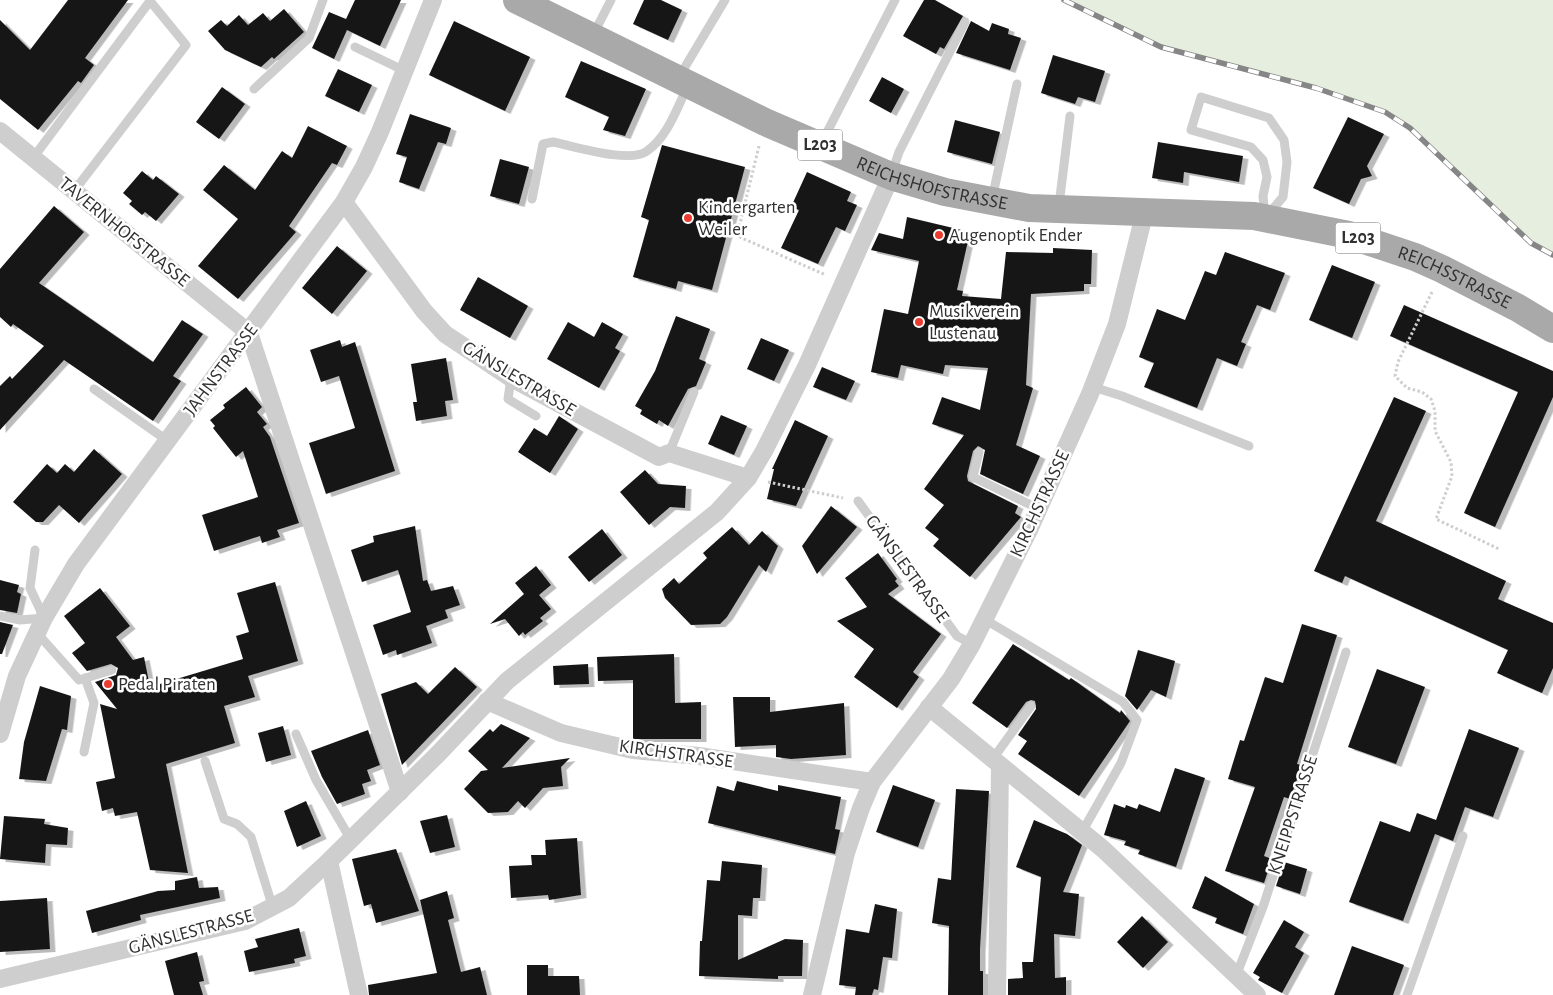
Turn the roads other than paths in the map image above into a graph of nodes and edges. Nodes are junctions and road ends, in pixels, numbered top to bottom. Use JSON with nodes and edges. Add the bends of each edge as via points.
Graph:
{"nodes":[{"id":1,"x":323,"y":0,"type":"edge"},
{"id":2,"x":433,"y":0,"type":"edge"},
{"id":3,"x":517,"y":0,"type":"edge"},
{"id":4,"x":611,"y":0,"type":"edge"},
{"id":5,"x":725,"y":0,"type":"edge"},
{"id":6,"x":894,"y":0,"type":"edge"},
{"id":7,"x":965,"y":22,"type":"dead end"},
{"id":8,"x":592,"y":36,"type":"junction"},
{"id":9,"x":355,"y":47,"type":"dead end"},
{"id":10,"x":405,"y":71,"type":"junction"},
{"id":11,"x":683,"y":81,"type":"junction"},
{"id":12,"x":1017,"y":84,"type":"dead end"},
{"id":13,"x":254,"y":89,"type":"dead end"},
{"id":14,"x":1070,"y":116,"type":"dead end"},
{"id":15,"x":0,"y":131,"type":"edge"},
{"id":16,"x":820,"y":145,"type":"junction"},
{"id":17,"x":33,"y":158,"type":"junction"},
{"id":18,"x":891,"y":176,"type":"junction"},
{"id":19,"x":74,"y":191,"type":"junction"},
{"id":20,"x":532,"y":199,"type":"dead end"},
{"id":21,"x":992,"y":201,"type":"junction"},
{"id":22,"x":344,"y":202,"type":"junction"},
{"id":23,"x":1058,"y":209,"type":"junction"},
{"id":24,"x":1145,"y":211,"type":"junction"},
{"id":25,"x":1265,"y":218,"type":"junction"},
{"id":26,"x":1553,"y":329,"type":"edge"},
{"id":27,"x":249,"y":333,"type":"junction"},
{"id":28,"x":511,"y":378,"type":"junction"},
{"id":29,"x":1093,"y":387,"type":"junction"},
{"id":30,"x":94,"y":389,"type":"dead end"},
{"id":31,"x":694,"y":392,"type":"dead end"},
{"id":32,"x":536,"y":416,"type":"dead end"},
{"id":33,"x":168,"y":441,"type":"junction"},
{"id":34,"x":1249,"y":446,"type":"dead end"},
{"id":35,"x":979,"y":452,"type":"dead end"},
{"id":36,"x":669,"y":453,"type":"junction"},
{"id":37,"x":748,"y":478,"type":"junction"},
{"id":38,"x":858,"y":502,"type":"road end"},
{"id":39,"x":1039,"y":509,"type":"junction"},
{"id":40,"x":34,"y":550,"type":"dead end"},
{"id":41,"x":0,"y":616,"type":"edge"},
{"id":42,"x":984,"y":618,"type":"junction"},
{"id":43,"x":41,"y":626,"type":"junction"},
{"id":44,"x":964,"y":640,"type":"junction"},
{"id":45,"x":1346,"y":652,"type":"dead end"},
{"id":46,"x":112,"y":670,"type":"dead end"},
{"id":47,"x":85,"y":678,"type":"junction"},
{"id":48,"x":487,"y":701,"type":"junction"},
{"id":49,"x":1031,"y":706,"type":"dead end"},
{"id":50,"x":929,"y":707,"type":"junction"},
{"id":51,"x":0,"y":734,"type":"edge"},
{"id":52,"x":296,"y":734,"type":"dead end"},
{"id":53,"x":84,"y":752,"type":"dead end"},
{"id":54,"x":205,"y":761,"type":"dead end"},
{"id":55,"x":996,"y":763,"type":"junction"},
{"id":56,"x":872,"y":782,"type":"junction"},
{"id":57,"x":400,"y":792,"type":"junction"},
{"id":58,"x":1082,"y":832,"type":"junction"},
{"id":59,"x":1463,"y":836,"type":"dead end"},
{"id":60,"x":351,"y":840,"type":"junction"},
{"id":61,"x":329,"y":861,"type":"junction"},
{"id":62,"x":273,"y":908,"type":"junction"},
{"id":63,"x":1236,"y":976,"type":"junction"},
{"id":64,"x":0,"y":980,"type":"edge"},
{"id":65,"x":360,"y":995,"type":"edge"},
{"id":66,"x":812,"y":995,"type":"edge"},
{"id":67,"x":997,"y":995,"type":"edge"},
{"id":68,"x":1257,"y":995,"type":"edge"},
{"id":69,"x":1407,"y":995,"type":"edge"}],
"edges":[{"from":1,"to":13,"type":"lane","via":[[309,38]]},
{"from":2,"to":10,"type":"street","name":"JAHNSTRASSE"},
{"from":3,"to":8,"type":"main road","name":"REICHSHOFSTRASSE","number":"L203"},
{"from":4,"to":8,"type":"lane"},
{"from":5,"to":11,"type":"lane"},
{"from":6,"to":16,"type":"lane"},
{"from":7,"to":18,"type":"lane","via":[[899,152]]},
{"from":8,"to":11,"type":"main road","name":"REICHSHOFSTRASSE","number":"L203"},
{"from":9,"to":10,"type":"lane"},
{"from":10,"to":22,"type":"street","name":"JAHNSTRASSE","via":[[364,167]]},
{"from":11,"to":16,"type":"main road","name":"REICHSHOFSTRASSE","number":"L203"},
{"from":11,"to":20,"type":"lane","via":[[664,134],[646,152],[624,156],[554,142],[543,144]]},
{"from":12,"to":21,"type":"lane"},
{"from":14,"to":23,"type":"lane"},
{"from":15,"to":17,"type":"street","name":"TAVERNHOFSTRASSE"},
{"from":16,"to":18,"type":"main road","name":"REICHSHOFSTRASSE","number":"L203"},
{"from":17,"to":19,"type":"street","name":"TAVERNHOFSTRASSE"},
{"from":17,"to":19,"type":"lane","via":[[150,1],[186,45]]},
{"from":18,"to":21,"type":"main road","name":"REICHSHOFSTRASSE","number":"L203","via":[[945,192]]},
{"from":18,"to":37,"type":"street","name":"GÄNSLESTRASSE","via":[[807,365]]},
{"from":19,"to":27,"type":"street","name":"TAVERNHOFSTRASSE"},
{"from":21,"to":23,"type":"main road","name":"REICHSHOFSTRASSE","number":"L203"},
{"from":22,"to":27,"type":"street","name":"JAHNSTRASSE"},
{"from":22,"to":28,"type":"street","name":"GÄNSLESTRASSE","via":[[424,311],[445,334]]},
{"from":23,"to":24,"type":"main road","name":"REICHSHOFSTRASSE","number":"L203"},
{"from":24,"to":25,"type":"main road","name":"REICHSSTRASSE","number":"L203"},
{"from":24,"to":29,"type":"street","name":"KIRCHSTRASSE","via":[[1117,324]]},
{"from":25,"to":25,"type":"lane","via":[[1283,196],[1287,162],[1284,140],[1269,118],[1201,97],[1192,130],[1252,147],[1263,160],[1267,177],[1263,196]]},
{"from":25,"to":26,"type":"main road","name":"REICHSSTRASSE","number":"L203","via":[[1349,235],[1415,257]]},
{"from":27,"to":33,"type":"street","name":"JAHNSTRASSE"},
{"from":27,"to":57,"type":"street"},
{"from":28,"to":32,"type":"lane","via":[[508,399]]},
{"from":28,"to":36,"type":"street","name":"GÄNSLESTRASSE","via":[[659,457]]},
{"from":29,"to":34,"type":"lane"},
{"from":29,"to":39,"type":"street","name":"KIRCHSTRASSE"},
{"from":30,"to":33,"type":"lane"},
{"from":31,"to":36,"type":"lane"},
{"from":33,"to":43,"type":"street","name":"JAHNSTRASSE","via":[[76,564]]},
{"from":35,"to":39,"type":"lane","via":[[974,477]]},
{"from":36,"to":37,"type":"street","name":"GÄNSLESTRASSE"},
{"from":37,"to":48,"type":"street","name":"GÄNSLESTRASSE","via":[[717,512],[507,681]]},
{"from":38,"to":44,"type":"lane","name":"GÄNSLESTRASSE"},
{"from":39,"to":42,"type":"street","name":"KIRCHSTRASSE"},
{"from":40,"to":43,"type":"lane","via":[[30,588]]},
{"from":41,"to":43,"type":"lane"},
{"from":42,"to":44,"type":"street","name":"KIRCHSTRASSE"},
{"from":42,"to":58,"type":"lane","via":[[1124,702],[1137,720],[1121,763]]},
{"from":43,"to":47,"type":"lane","via":[[79,680]]},
{"from":43,"to":51,"type":"street","name":"JAHNSTRASSE","via":[[17,676]]},
{"from":44,"to":50,"type":"street","name":"KIRCHSTRASSE","via":[[951,679]]},
{"from":45,"to":63,"type":"lane","name":"KNEIPPSTRASSE","via":[[1263,907]]},
{"from":46,"to":47,"type":"lane"},
{"from":47,"to":53,"type":"lane","via":[[94,703]]},
{"from":48,"to":56,"type":"street","name":"KIRCHSTRASSE","via":[[562,734],[633,750],[699,756]]},
{"from":48,"to":57,"type":"street","name":"GÄNSLESTRASSE"},
{"from":49,"to":55,"type":"lane"},
{"from":50,"to":55,"type":"street"},
{"from":50,"to":56,"type":"street","name":"KIRCHSTRASSE"},
{"from":52,"to":60,"type":"lane","via":[[316,780]]},
{"from":54,"to":62,"type":"lane","via":[[224,819],[238,824],[251,837]]},
{"from":55,"to":58,"type":"street"},
{"from":55,"to":67,"type":"street"},
{"from":56,"to":66,"type":"street","name":"KIRCHSTRASSE","via":[[846,853]]},
{"from":57,"to":60,"type":"street","name":"GÄNSLESTRASSE"},
{"from":58,"to":63,"type":"street"},
{"from":59,"to":69,"type":"lane"},
{"from":60,"to":61,"type":"street","name":"GÄNSLESTRASSE"},
{"from":61,"to":62,"type":"street","name":"GÄNSLESTRASSE"},
{"from":61,"to":65,"type":"street"},
{"from":62,"to":64,"type":"street","name":"GÄNSLESTRASSE","via":[[245,921]]},
{"from":63,"to":68,"type":"street"}]}
